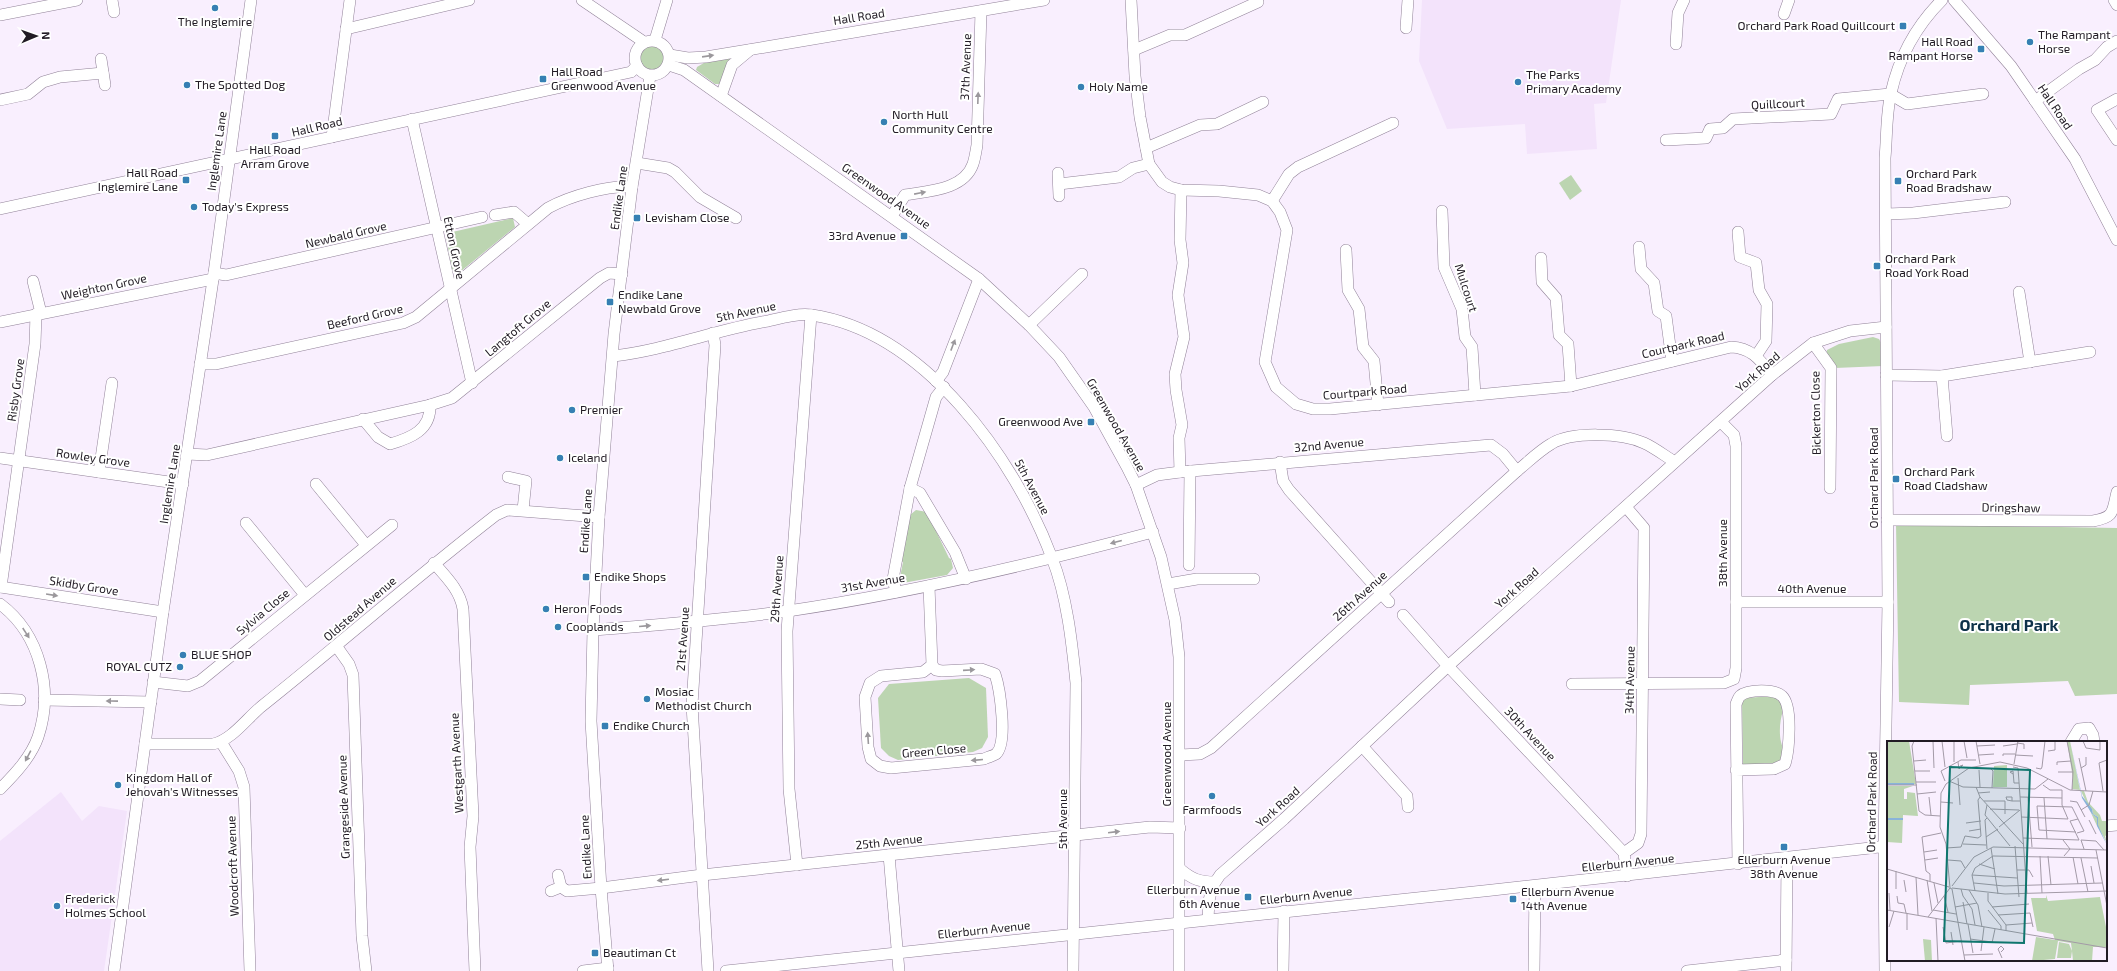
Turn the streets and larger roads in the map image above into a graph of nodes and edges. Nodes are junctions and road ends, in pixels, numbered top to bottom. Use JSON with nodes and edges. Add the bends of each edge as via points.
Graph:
{"nodes":[{"id":1,"x":77,"y":0,"type":"edge"},
{"id":2,"x":112,"y":0,"type":"edge"},
{"id":3,"x":250,"y":0,"type":"edge"},
{"id":4,"x":350,"y":0,"type":"edge"},
{"id":5,"x":469,"y":0,"type":"edge"},
{"id":6,"x":582,"y":0,"type":"edge"},
{"id":7,"x":667,"y":0,"type":"edge"},
{"id":8,"x":1044,"y":0,"type":"edge"},
{"id":9,"x":1131,"y":0,"type":"edge"},
{"id":10,"x":1408,"y":0,"type":"edge"},
{"id":11,"x":1684,"y":0,"type":"edge"},
{"id":12,"x":1789,"y":0,"type":"edge"},
{"id":13,"x":1942,"y":0,"type":"edge"},
{"id":14,"x":1954,"y":0,"type":"edge"},
{"id":15,"x":2114,"y":0,"type":"edge"},
{"id":16,"x":1258,"y":2,"type":"dead end"},
{"id":17,"x":2117,"y":6,"type":"edge"},
{"id":18,"x":981,"y":11,"type":"junction"},
{"id":19,"x":114,"y":12,"type":"dead end"},
{"id":20,"x":1784,"y":14,"type":"dead end"},
{"id":21,"x":0,"y":15,"type":"edge"},
{"id":22,"x":1406,"y":28,"type":"dead end"},
{"id":23,"x":346,"y":29,"type":"junction"},
{"id":24,"x":2117,"y":40,"type":"edge"},
{"id":25,"x":649,"y":42,"type":"junction"},
{"id":26,"x":1676,"y":44,"type":"dead end"},
{"id":27,"x":750,"y":50,"type":"junction"},
{"id":28,"x":1134,"y":50,"type":"junction"},
{"id":29,"x":101,"y":59,"type":"dead end"},
{"id":30,"x":669,"y":60,"type":"junction"},
{"id":31,"x":637,"y":66,"type":"junction"},
{"id":32,"x":103,"y":73,"type":"junction"},
{"id":33,"x":650,"y":76,"type":"junction"},
{"id":34,"x":105,"y":85,"type":"dead end"},
{"id":35,"x":1890,"y":94,"type":"junction"},
{"id":36,"x":1983,"y":94,"type":"dead end"},
{"id":37,"x":721,"y":96,"type":"junction"},
{"id":38,"x":2117,"y":98,"type":"edge"},
{"id":39,"x":0,"y":100,"type":"edge"},
{"id":40,"x":2035,"y":100,"type":"junction"},
{"id":41,"x":1263,"y":102,"type":"dead end"},
{"id":42,"x":412,"y":119,"type":"junction"},
{"id":43,"x":1393,"y":123,"type":"dead end"},
{"id":44,"x":332,"y":137,"type":"junction"},
{"id":45,"x":1666,"y":140,"type":"dead end"},
{"id":46,"x":2117,"y":140,"type":"edge"},
{"id":47,"x":1146,"y":148,"type":"junction"},
{"id":48,"x":228,"y":161,"type":"junction"},
{"id":49,"x":637,"y":163,"type":"junction"},
{"id":50,"x":1149,"y":164,"type":"junction"},
{"id":51,"x":632,"y":187,"type":"junction"},
{"id":52,"x":1181,"y":190,"type":"junction"},
{"id":53,"x":1059,"y":196,"type":"dead end"},
{"id":54,"x":1272,"y":201,"type":"junction"},
{"id":55,"x":2005,"y":202,"type":"dead end"},
{"id":56,"x":0,"y":209,"type":"edge"},
{"id":57,"x":1442,"y":211,"type":"dead end"},
{"id":58,"x":1887,"y":214,"type":"junction"},
{"id":59,"x":495,"y":215,"type":"dead end"},
{"id":60,"x":892,"y":216,"type":"junction"},
{"id":61,"x":482,"y":217,"type":"dead end"},
{"id":62,"x":736,"y":218,"type":"dead end"},
{"id":63,"x":528,"y":224,"type":"junction"},
{"id":64,"x":436,"y":228,"type":"junction"},
{"id":65,"x":1738,"y":232,"type":"dead end"},
{"id":66,"x":2117,"y":240,"type":"edge"},
{"id":67,"x":1639,"y":247,"type":"dead end"},
{"id":68,"x":1346,"y":250,"type":"dead end"},
{"id":69,"x":1541,"y":258,"type":"dead end"},
{"id":70,"x":622,"y":274,"type":"junction"},
{"id":71,"x":1082,"y":274,"type":"dead end"},
{"id":72,"x":214,"y":276,"type":"junction"},
{"id":73,"x":979,"y":279,"type":"junction"},
{"id":74,"x":33,"y":281,"type":"dead end"},
{"id":75,"x":450,"y":290,"type":"junction"},
{"id":76,"x":2019,"y":292,"type":"dead end"},
{"id":77,"x":38,"y":314,"type":"junction"},
{"id":78,"x":811,"y":315,"type":"junction"},
{"id":79,"x":0,"y":322,"type":"edge"},
{"id":80,"x":1029,"y":324,"type":"junction"},
{"id":81,"x":1886,"y":327,"type":"junction"},
{"id":82,"x":713,"y":333,"type":"junction"},
{"id":83,"x":1813,"y":343,"type":"junction"},
{"id":84,"x":2090,"y":352,"type":"dead end"},
{"id":85,"x":613,"y":356,"type":"junction"},
{"id":86,"x":1756,"y":356,"type":"junction"},
{"id":87,"x":1672,"y":361,"type":"junction"},
{"id":88,"x":2030,"y":362,"type":"junction"},
{"id":89,"x":200,"y":364,"type":"junction"},
{"id":90,"x":1772,"y":375,"type":"junction"},
{"id":91,"x":1886,"y":375,"type":"junction"},
{"id":92,"x":1942,"y":376,"type":"junction"},
{"id":93,"x":112,"y":383,"type":"dead end"},
{"id":94,"x":472,"y":383,"type":"junction"},
{"id":95,"x":940,"y":384,"type":"junction"},
{"id":96,"x":1571,"y":386,"type":"junction"},
{"id":97,"x":1475,"y":394,"type":"junction"},
{"id":98,"x":430,"y":405,"type":"junction"},
{"id":99,"x":1378,"y":405,"type":"junction"},
{"id":100,"x":363,"y":419,"type":"junction"},
{"id":101,"x":1721,"y":422,"type":"junction"},
{"id":102,"x":1947,"y":436,"type":"dead end"},
{"id":103,"x":187,"y":454,"type":"junction"},
{"id":104,"x":0,"y":458,"type":"edge"},
{"id":105,"x":19,"y":461,"type":"junction"},
{"id":106,"x":1280,"y":462,"type":"junction"},
{"id":107,"x":1675,"y":462,"type":"junction"},
{"id":108,"x":1185,"y":471,"type":"junction"},
{"id":109,"x":1517,"y":471,"type":"junction"},
{"id":110,"x":99,"y":472,"type":"junction"},
{"id":111,"x":508,"y":477,"type":"dead end"},
{"id":112,"x":183,"y":484,"type":"junction"},
{"id":113,"x":321,"y":485,"type":"dead end"},
{"id":114,"x":1136,"y":485,"type":"junction"},
{"id":115,"x":910,"y":488,"type":"junction"},
{"id":116,"x":1830,"y":488,"type":"dead end"},
{"id":117,"x":2117,"y":492,"type":"edge"},
{"id":118,"x":1626,"y":507,"type":"junction"},
{"id":119,"x":524,"y":510,"type":"junction"},
{"id":120,"x":599,"y":517,"type":"junction"},
{"id":121,"x":1887,"y":520,"type":"junction"},
{"id":122,"x":246,"y":523,"type":"dead end"},
{"id":123,"x":392,"y":525,"type":"dead end"},
{"id":124,"x":1153,"y":532,"type":"junction"},
{"id":125,"x":366,"y":545,"type":"junction"},
{"id":126,"x":1053,"y":559,"type":"junction"},
{"id":127,"x":1186,"y":560,"type":"dead end"},
{"id":128,"x":434,"y":562,"type":"junction"},
{"id":129,"x":966,"y":579,"type":"junction"},
{"id":130,"x":1254,"y":579,"type":"dead end"},
{"id":131,"x":1168,"y":584,"type":"junction"},
{"id":132,"x":929,"y":586,"type":"junction"},
{"id":133,"x":1,"y":587,"type":"edge"},
{"id":134,"x":896,"y":592,"type":"junction"},
{"id":135,"x":305,"y":595,"type":"junction"},
{"id":136,"x":1386,"y":597,"type":"junction"},
{"id":137,"x":1736,"y":602,"type":"junction"},
{"id":138,"x":1888,"y":602,"type":"junction"},
{"id":139,"x":0,"y":604,"type":"edge"},
{"id":140,"x":788,"y":611,"type":"junction"},
{"id":141,"x":164,"y":612,"type":"junction"},
{"id":142,"x":1403,"y":615,"type":"dead end"},
{"id":143,"x":697,"y":621,"type":"junction"},
{"id":144,"x":592,"y":630,"type":"junction"},
{"id":145,"x":337,"y":647,"type":"junction"},
{"id":146,"x":932,"y":665,"type":"junction"},
{"id":147,"x":1448,"y":666,"type":"junction"},
{"id":148,"x":153,"y":682,"type":"junction"},
{"id":149,"x":1644,"y":683,"type":"junction"},
{"id":150,"x":1572,"y":684,"type":"dead end"},
{"id":151,"x":0,"y":699,"type":"edge"},
{"id":152,"x":20,"y":700,"type":"dead end"},
{"id":153,"x":44,"y":700,"type":"junction"},
{"id":154,"x":151,"y":702,"type":"junction"},
{"id":155,"x":2072,"y":741,"type":"edge"},
{"id":156,"x":2094,"y":741,"type":"edge"},
{"id":157,"x":221,"y":742,"type":"junction"},
{"id":158,"x":145,"y":744,"type":"junction"},
{"id":159,"x":1362,"y":746,"type":"junction"},
{"id":160,"x":1180,"y":755,"type":"junction"},
{"id":161,"x":1736,"y":770,"type":"junction"},
{"id":162,"x":0,"y":788,"type":"edge"},
{"id":163,"x":1408,"y":807,"type":"dead end"},
{"id":164,"x":2117,"y":825,"type":"edge"},
{"id":165,"x":2107,"y":826,"type":"edge"},
{"id":166,"x":1180,"y":828,"type":"junction"},
{"id":167,"x":1076,"y":837,"type":"junction"},
{"id":168,"x":1886,"y":846,"type":"edge"},
{"id":169,"x":1624,"y":853,"type":"junction"},
{"id":170,"x":889,"y":855,"type":"junction"},
{"id":171,"x":1787,"y":858,"type":"junction"},
{"id":172,"x":1738,"y":864,"type":"junction"},
{"id":173,"x":797,"y":865,"type":"junction"},
{"id":174,"x":1180,"y":869,"type":"junction"},
{"id":175,"x":558,"y":875,"type":"dead end"},
{"id":176,"x":702,"y":875,"type":"junction"},
{"id":177,"x":1627,"y":876,"type":"junction"},
{"id":178,"x":1215,"y":882,"type":"junction"},
{"id":179,"x":1536,"y":886,"type":"junction"},
{"id":180,"x":601,"y":888,"type":"junction"},
{"id":181,"x":1284,"y":911,"type":"junction"},
{"id":182,"x":1208,"y":919,"type":"junction"},
{"id":183,"x":1179,"y":922,"type":"junction"},
{"id":184,"x":1074,"y":934,"type":"junction"},
{"id":185,"x":897,"y":952,"type":"junction"},
{"id":186,"x":1786,"y":965,"type":"edge"},
{"id":187,"x":608,"y":970,"type":"edge"},
{"id":188,"x":114,"y":971,"type":"edge"},
{"id":189,"x":250,"y":971,"type":"edge"},
{"id":190,"x":366,"y":971,"type":"edge"},
{"id":191,"x":475,"y":971,"type":"edge"},
{"id":192,"x":583,"y":971,"type":"edge"},
{"id":193,"x":708,"y":971,"type":"edge"},
{"id":194,"x":726,"y":971,"type":"edge"},
{"id":195,"x":899,"y":971,"type":"edge"},
{"id":196,"x":1073,"y":971,"type":"edge"},
{"id":197,"x":1179,"y":971,"type":"edge"},
{"id":198,"x":1283,"y":971,"type":"edge"},
{"id":199,"x":1534,"y":971,"type":"edge"},
{"id":200,"x":1687,"y":971,"type":"edge"},
{"id":201,"x":1885,"y":971,"type":"edge"}],
"edges":[{"from":1,"to":21,"type":"street"},
{"from":2,"to":19,"type":"street"},
{"from":3,"to":48,"type":"street","name":"Inglemire Lane"},
{"from":4,"to":23,"type":"street"},
{"from":5,"to":23,"type":"street"},
{"from":6,"to":25,"type":"street"},
{"from":7,"to":25,"type":"street"},
{"from":8,"to":18,"type":"street","name":"Hall Road"},
{"from":9,"to":28,"type":"street"},
{"from":10,"to":22,"type":"street"},
{"from":11,"to":26,"type":"street","via":[[1678,13]]},
{"from":12,"to":20,"type":"street"},
{"from":13,"to":35,"type":"street","name":"Orchard Park Road","via":[[1907,44]]},
{"from":14,"to":40,"type":"street","name":"Hall Road","via":[[2011,66]]},
{"from":15,"to":17,"type":"street"},
{"from":16,"to":28,"type":"street","via":[[1185,35],[1170,34]]},
{"from":18,"to":27,"type":"street","name":"Hall Road"},
{"from":60,"to":18,"type":"street","name":"37th Avenue","one_way":true,"via":[[905,195],[946,188],[963,178],[973,165],[977,145]]},
{"from":23,"to":44,"type":"street"},
{"from":24,"to":40,"type":"street","via":[[2095,60]]},
{"from":25,"to":30,"type":"street","via":[[662,43],[667,48]]},
{"from":25,"to":31,"type":"street","via":[[637,49]]},
{"from":30,"to":27,"type":"street","name":"Hall Road","one_way":true},
{"from":27,"to":37,"type":"street","via":[[732,65]]},
{"from":28,"to":47,"type":"street","via":[[1136,89]]},
{"from":29,"to":32,"type":"street"},
{"from":30,"to":33,"type":"street","via":[[664,71]]},
{"from":30,"to":37,"type":"street","name":"Greenwood Avenue"},
{"from":31,"to":33,"type":"street","via":[[644,74]]},
{"from":31,"to":42,"type":"street","name":"Hall Road","via":[[631,72]]},
{"from":32,"to":34,"type":"street"},
{"from":32,"to":39,"type":"street","via":[[60,77],[43,82],[28,94]]},
{"from":33,"to":49,"type":"street","name":"Endike Lane"},
{"from":35,"to":36,"type":"street","via":[[1907,104]]},
{"from":35,"to":45,"type":"street","name":"Quillcourt","via":[[1838,99],[1831,114],[1733,119],[1723,128],[1710,129],[1706,138]]},
{"from":35,"to":58,"type":"street","name":"Orchard Park Road","via":[[1885,158]]},
{"from":37,"to":60,"type":"street","name":"Greenwood Avenue"},
{"from":38,"to":46,"type":"street","via":[[2097,110]]},
{"from":40,"to":66,"type":"street","name":"Hall Road","via":[[2075,159]]},
{"from":41,"to":47,"type":"street","via":[[1217,124],[1200,125]]},
{"from":42,"to":44,"type":"street","name":"Hall Road"},
{"from":42,"to":64,"type":"street","name":"Etton Grove"},
{"from":43,"to":54,"type":"street","via":[[1298,167],[1289,174]]},
{"from":44,"to":48,"type":"street","name":"Hall Road"},
{"from":47,"to":50,"type":"street"},
{"from":48,"to":56,"type":"street","name":"Hall Road"},
{"from":48,"to":72,"type":"street","name":"Inglemire Lane"},
{"from":49,"to":51,"type":"street","name":"Endike Lane"},
{"from":49,"to":62,"type":"street","via":[[668,168],[700,197]]},
{"from":50,"to":52,"type":"street","via":[[1162,182]]},
{"from":50,"to":53,"type":"street","via":[[1133,168],[1119,177],[1058,178]]},
{"from":51,"to":63,"type":"street","via":[[620,186],[563,200]]},
{"from":51,"to":70,"type":"street","name":"Endike Lane"},
{"from":52,"to":54,"type":"street","via":[[1258,195]]},
{"from":52,"to":108,"type":"street","via":[[1180,240],[1183,263],[1178,295],[1184,337],[1175,374],[1182,425],[1179,438]]},
{"from":54,"to":99,"type":"street","name":"Courtpark Road","via":[[1280,212],[1287,230],[1265,362],[1276,387],[1296,404],[1313,409]]},
{"from":55,"to":58,"type":"street"},
{"from":57,"to":97,"type":"street","name":"Mulcourt","via":[[1444,267],[1462,309],[1465,337],[1472,347]]},
{"from":58,"to":81,"type":"street","name":"Orchard Park Road"},
{"from":59,"to":63,"type":"street","via":[[514,212]]},
{"from":60,"to":73,"type":"street","name":"Greenwood Avenue"},
{"from":61,"to":64,"type":"street","name":"Newbald Grove"},
{"from":63,"to":75,"type":"street","name":"Beeford Grove"},
{"from":64,"to":72,"type":"street","name":"Newbald Grove"},
{"from":64,"to":75,"type":"street","name":"Etton Grove"},
{"from":65,"to":86,"type":"street","via":[[1740,257],[1756,263],[1759,290],[1767,304],[1766,341]]},
{"from":67,"to":87,"type":"street","via":[[1641,269],[1654,283],[1658,311],[1666,316]]},
{"from":68,"to":99,"type":"street","via":[[1348,290],[1359,309],[1363,347],[1374,361]]},
{"from":69,"to":96,"type":"street","via":[[1542,282],[1556,298],[1559,335],[1568,344]]},
{"from":70,"to":85,"type":"street","name":"Endike Lane"},
{"from":70,"to":94,"type":"street","name":"Langtoft Grove","via":[[609,273],[600,278]]},
{"from":71,"to":80,"type":"street"},
{"from":72,"to":77,"type":"street","name":"Weighton Grove"},
{"from":72,"to":89,"type":"street","name":"Inglemire Lane"},
{"from":73,"to":80,"type":"street","name":"Greenwood Avenue"},
{"from":95,"to":73,"type":"street","one_way":true,"via":[[942,372]]},
{"from":74,"to":77,"type":"street","name":"Risby Grove"},
{"from":75,"to":89,"type":"street","name":"Beeford Grove","via":[[416,317],[403,323],[216,364]]},
{"from":75,"to":94,"type":"street","name":"Etton Grove"},
{"from":76,"to":88,"type":"street"},
{"from":77,"to":79,"type":"street","name":"Weighton Grove"},
{"from":77,"to":105,"type":"street","name":"Risby Grove"},
{"from":78,"to":82,"type":"street","name":"5th Avenue","via":[[760,322]]},
{"from":78,"to":95,"type":"street","name":"5th Avenue","via":[[850,326],[893,346]]},
{"from":78,"to":140,"type":"street","name":"29th Avenue"},
{"from":80,"to":114,"type":"street","name":"Greenwood Avenue","via":[[1059,358],[1094,407]]},
{"from":81,"to":83,"type":"street","name":"York Road","via":[[1850,331]]},
{"from":81,"to":91,"type":"street","name":"Orchard Park Road"},
{"from":82,"to":85,"type":"street","name":"5th Avenue","via":[[644,352]]},
{"from":82,"to":143,"type":"street","name":"21st Avenue","via":[[715,345]]},
{"from":83,"to":90,"type":"street","name":"York Road"},
{"from":83,"to":116,"type":"street","name":"Bickerton Close","via":[[1830,368]]},
{"from":84,"to":88,"type":"street"},
{"from":85,"to":120,"type":"street","name":"Endike Lane"},
{"from":86,"to":87,"type":"street","name":"Courtpark Road","via":[[1743,347],[1731,347]]},
{"from":86,"to":90,"type":"street","name":"Courtpark Road"},
{"from":87,"to":96,"type":"street","name":"Courtpark Road"},
{"from":88,"to":92,"type":"street"},
{"from":89,"to":103,"type":"street","name":"Inglemire Lane"},
{"from":90,"to":101,"type":"street","name":"York Road"},
{"from":91,"to":92,"type":"street"},
{"from":91,"to":121,"type":"street","name":"Orchard Park Road"},
{"from":92,"to":102,"type":"street"},
{"from":93,"to":110,"type":"street"},
{"from":94,"to":98,"type":"street","name":"Langtoft Grove","via":[[452,398]]},
{"from":95,"to":115,"type":"street"},
{"from":95,"to":126,"type":"street","name":"5th Avenue","via":[[998,452],[1028,504]]},
{"from":96,"to":97,"type":"street","name":"Courtpark Road"},
{"from":97,"to":99,"type":"street","name":"Courtpark Road"},
{"from":98,"to":100,"type":"street","name":"Langtoft Grove"},
{"from":98,"to":100,"type":"street","via":[[431,414],[427,424],[408,439],[390,444],[378,437]]},
{"from":100,"to":103,"type":"street","name":"Langtoft Grove","via":[[207,455]]},
{"from":101,"to":107,"type":"street","name":"York Road"},
{"from":101,"to":137,"type":"street","name":"38th Avenue","via":[[1734,435],[1736,446]]},
{"from":103,"to":112,"type":"street","name":"Inglemire Lane"},
{"from":104,"to":105,"type":"street","name":"Rowley Grove"},
{"from":105,"to":110,"type":"street","name":"Rowley Grove"},
{"from":105,"to":133,"type":"street","name":"Risby Grove"},
{"from":106,"to":108,"type":"street","name":"32nd Avenue"},
{"from":106,"to":109,"type":"street","name":"32nd Avenue","via":[[1491,446],[1503,454]]},
{"from":106,"to":136,"type":"street","via":[[1283,481],[1289,490]]},
{"from":107,"to":109,"type":"street","name":"26th Avenue","via":[[1644,443],[1626,437],[1591,435],[1551,443]]},
{"from":107,"to":118,"type":"street","name":"York Road"},
{"from":108,"to":114,"type":"street","name":"32nd Avenue","via":[[1157,475]]},
{"from":108,"to":127,"type":"street"},
{"from":109,"to":136,"type":"street","name":"26th Avenue"},
{"from":110,"to":112,"type":"street","name":"Rowley Grove"},
{"from":111,"to":119,"type":"street","via":[[526,481]]},
{"from":112,"to":141,"type":"street","name":"Inglemire Lane"},
{"from":113,"to":125,"type":"street"},
{"from":114,"to":124,"type":"street","name":"Greenwood Avenue"},
{"from":115,"to":129,"type":"street","via":[[920,492],[955,552]]},
{"from":115,"to":134,"type":"street","via":[[893,579]]},
{"from":117,"to":121,"type":"street","name":"Dringshaw","via":[[2112,512],[2106,519],[2093,521]]},
{"from":118,"to":147,"type":"street","name":"York Road"},
{"from":118,"to":149,"type":"street","name":"34th Avenue","via":[[1644,528]]},
{"from":119,"to":120,"type":"street","name":"Oldstead Avenue"},
{"from":119,"to":128,"type":"street","name":"Oldstead Avenue","via":[[507,510],[496,515]]},
{"from":120,"to":144,"type":"street","name":"Endike Lane"},
{"from":121,"to":138,"type":"street","name":"Orchard Park Road"},
{"from":122,"to":135,"type":"street","name":"Sylvia Close"},
{"from":123,"to":125,"type":"street","name":"Sylvia Close"},
{"from":124,"to":126,"type":"street","name":"31st Avenue","one_way":true},
{"from":124,"to":131,"type":"street","name":"Greenwood Avenue"},
{"from":125,"to":135,"type":"street","name":"Sylvia Close"},
{"from":126,"to":129,"type":"street","name":"31st Avenue"},
{"from":126,"to":167,"type":"street","name":"5th Avenue","via":[[1067,617],[1076,683]]},
{"from":128,"to":145,"type":"street","name":"Oldstead Avenue"},
{"from":128,"to":191,"type":"street","name":"Westgarth Avenue","via":[[457,590],[463,609],[473,816],[470,848]]},
{"from":129,"to":132,"type":"street","name":"31st Avenue"},
{"from":130,"to":131,"type":"street","via":[[1197,579]]},
{"from":131,"to":160,"type":"street","name":"Greenwood Avenue","via":[[1179,656]]},
{"from":132,"to":134,"type":"street","name":"31st Avenue"},
{"from":132,"to":146,"type":"street"},
{"from":133,"to":141,"type":"street","name":"Skidby Grove","one_way":true},
{"from":134,"to":140,"type":"street","name":"31st Avenue"},
{"from":135,"to":148,"type":"street","name":"Sylvia Close","via":[[200,681],[188,686]]},
{"from":136,"to":160,"type":"street","name":"26th Avenue","via":[[1211,748],[1200,754]]},
{"from":137,"to":138,"type":"street","name":"40th Avenue"},
{"from":137,"to":149,"type":"street","name":"38th Avenue","via":[[1734,679],[1724,683]]},
{"from":138,"to":168,"type":"street","name":"Orchard Park Road"},
{"from":139,"to":153,"type":"street","one_way":true,"via":[[10,612],[27,635],[40,661]]},
{"from":140,"to":143,"type":"street","name":"31st Avenue"},
{"from":140,"to":173,"type":"street","name":"29th Avenue","via":[[789,789]]},
{"from":141,"to":148,"type":"street","name":"Inglemire Lane"},
{"from":142,"to":147,"type":"street","name":"30th Avenue"},
{"from":144,"to":143,"type":"street","name":"31st Avenue","one_way":true},
{"from":143,"to":176,"type":"street","name":"21st Avenue","via":[[692,704]]},
{"from":144,"to":180,"type":"street","name":"Endike Lane","via":[[591,721]]},
{"from":145,"to":157,"type":"street","name":"Oldstead Avenue","via":[[259,708]]},
{"from":145,"to":190,"type":"street","name":"Grangeside Avenue","via":[[350,664],[353,675],[362,936]]},
{"from":146,"to":146,"type":"street","name":"Green Close","one_way":true,"via":[[936,670],[942,671],[981,669],[995,674],[1000,690],[1002,742],[996,753],[984,759],[891,768],[875,764],[868,747],[865,697],[870,683],[881,676],[923,672]]},
{"from":147,"to":159,"type":"street","name":"York Road"},
{"from":147,"to":169,"type":"street","name":"30th Avenue"},
{"from":148,"to":154,"type":"street","name":"Inglemire Lane"},
{"from":149,"to":150,"type":"street"},
{"from":149,"to":169,"type":"street","name":"34th Avenue","via":[[1641,834],[1638,843]]},
{"from":151,"to":152,"type":"street"},
{"from":154,"to":153,"type":"street","one_way":true},
{"from":153,"to":162,"type":"street","one_way":true,"via":[[37,737],[24,762]]},
{"from":154,"to":158,"type":"street","name":"Inglemire Lane"},
{"from":155,"to":156,"type":"street","via":[[2080,729],[2089,728]]},
{"from":157,"to":158,"type":"street"},
{"from":157,"to":189,"type":"street","name":"Woodcroft Avenue","via":[[239,771],[244,787]]},
{"from":158,"to":188,"type":"street","name":"Inglemire Lane"},
{"from":159,"to":163,"type":"street","via":[[1407,796]]},
{"from":159,"to":178,"type":"street","name":"York Road"},
{"from":160,"to":166,"type":"street","name":"Greenwood Avenue"},
{"from":161,"to":161,"type":"street","via":[[1736,704],[1740,696],[1747,692],[1773,692],[1782,696],[1788,705],[1788,753],[1785,764],[1774,769]]},
{"from":161,"to":172,"type":"street"},
{"from":164,"to":165,"type":"street"},
{"from":167,"to":166,"type":"street","name":"25th Avenue","one_way":true,"via":[[1150,828]]},
{"from":166,"to":174,"type":"street","name":"Greenwood Avenue"},
{"from":167,"to":170,"type":"street","name":"25th Avenue"},
{"from":167,"to":184,"type":"street","name":"5th Avenue"},
{"from":168,"to":171,"type":"street","name":"Ellerburn Avenue"},
{"from":168,"to":201,"type":"street","name":"Orchard Park Road"},
{"from":169,"to":177,"type":"street"},
{"from":170,"to":173,"type":"street","name":"25th Avenue"},
{"from":170,"to":185,"type":"street"},
{"from":171,"to":172,"type":"street","name":"Ellerburn Avenue"},
{"from":171,"to":186,"type":"street"},
{"from":172,"to":177,"type":"street","name":"Ellerburn Avenue"},
{"from":173,"to":176,"type":"street","name":"25th Avenue"},
{"from":174,"to":178,"type":"street","via":[[1190,878],[1200,882]]},
{"from":174,"to":183,"type":"street","name":"Greenwood Avenue"},
{"from":175,"to":180,"type":"street","name":"25th Avenue","via":[[556,889],[567,891]]},
{"from":176,"to":180,"type":"street","name":"25th Avenue","one_way":true},
{"from":176,"to":193,"type":"street","name":"21st Avenue"},
{"from":177,"to":179,"type":"street","name":"Ellerburn Avenue"},
{"from":178,"to":182,"type":"street","name":"York Road","via":[[1209,901]]},
{"from":179,"to":181,"type":"street","name":"Ellerburn Avenue"},
{"from":179,"to":199,"type":"street"},
{"from":180,"to":187,"type":"street","name":"Endike Lane"},
{"from":181,"to":182,"type":"street","name":"Ellerburn Avenue"},
{"from":181,"to":198,"type":"street"},
{"from":182,"to":183,"type":"street","name":"Ellerburn Avenue"},
{"from":183,"to":184,"type":"street","name":"Ellerburn Avenue"},
{"from":183,"to":197,"type":"street","name":"Greenwood Avenue"},
{"from":184,"to":185,"type":"street","name":"Ellerburn Avenue"},
{"from":184,"to":196,"type":"street","name":"5th Avenue"},
{"from":185,"to":194,"type":"street","name":"Ellerburn Avenue"},
{"from":185,"to":195,"type":"street"},
{"from":186,"to":200,"type":"street"},
{"from":187,"to":192,"type":"street"}]}
